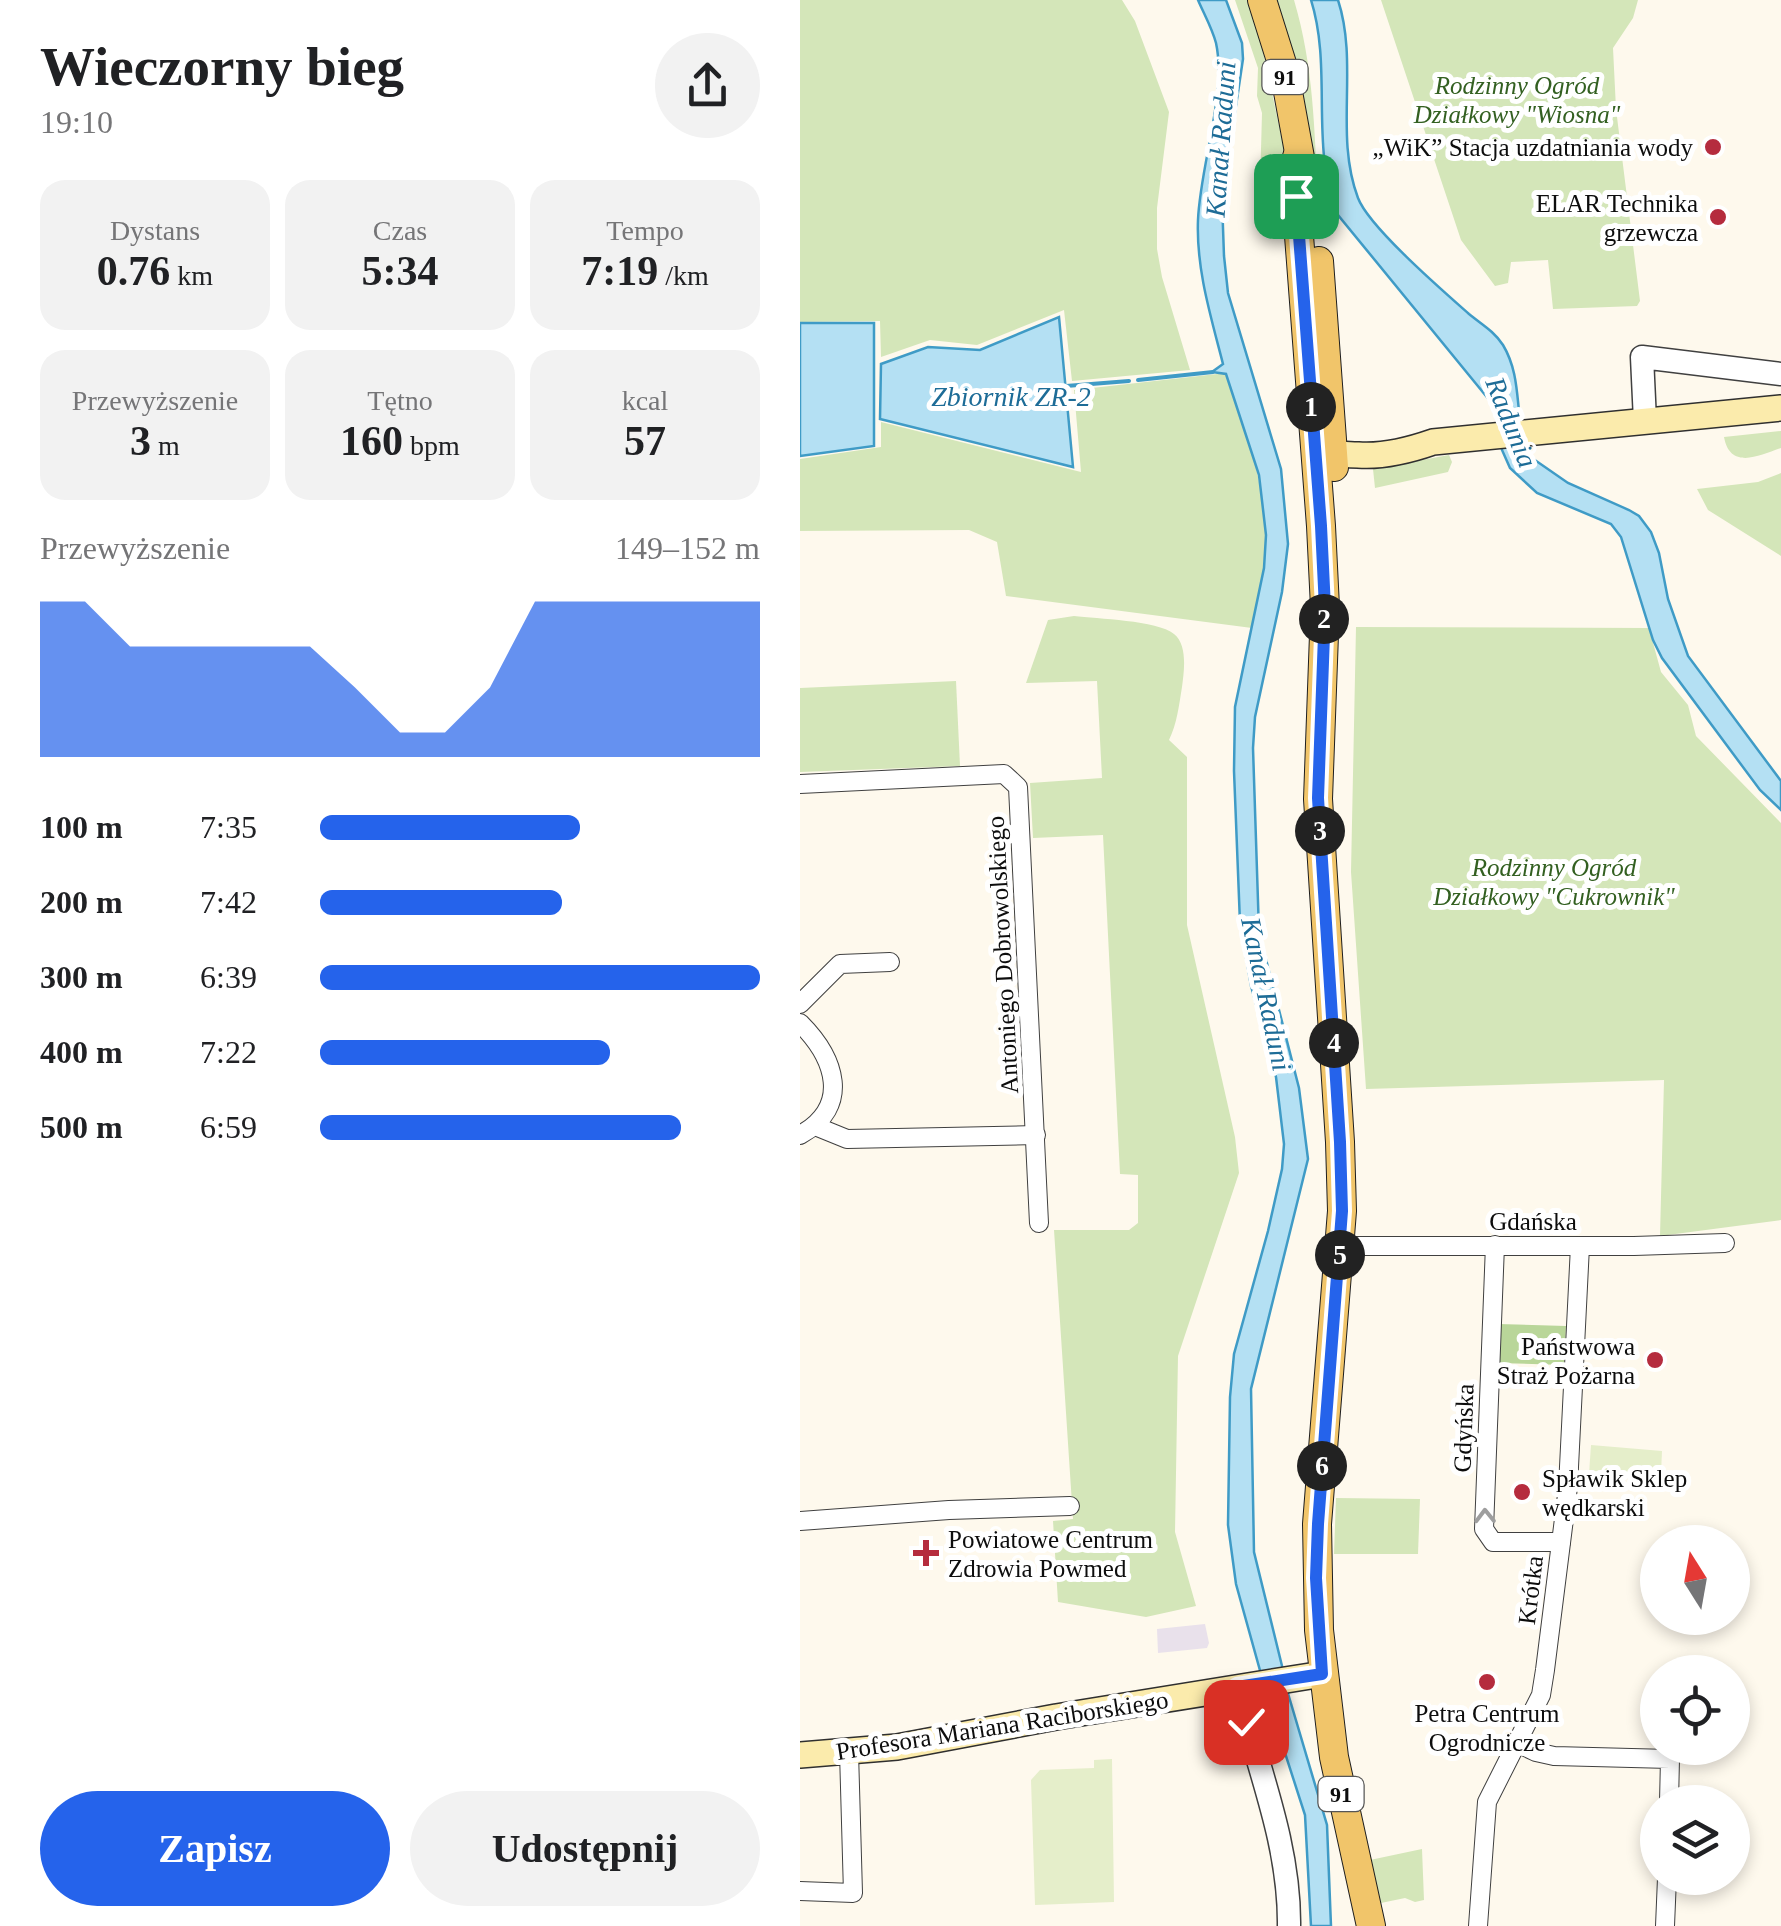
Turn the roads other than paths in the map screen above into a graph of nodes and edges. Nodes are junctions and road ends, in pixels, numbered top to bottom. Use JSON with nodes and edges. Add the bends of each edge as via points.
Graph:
{"nodes":[{"id":1,"x":1262,"y":0,"type":"edge"},
{"id":2,"x":1297,"y":157,"type":"junction"},
{"id":3,"x":1781,"y":374,"type":"edge"},
{"id":4,"x":1781,"y":408,"type":"edge"},
{"id":5,"x":1645,"y":421,"type":"junction"},
{"id":6,"x":1335,"y":448,"type":"junction"},
{"id":7,"x":800,"y":784,"type":"edge"},
{"id":8,"x":890,"y":962,"type":"dead end"},
{"id":9,"x":800,"y":1004,"type":"edge"},
{"id":10,"x":800,"y":1023,"type":"edge"},
{"id":11,"x":808,"y":1130,"type":"edge"},
{"id":12,"x":1036,"y":1135,"type":"junction"},
{"id":13,"x":1039,"y":1224,"type":"dead end"},
{"id":14,"x":1725,"y":1243,"type":"dead end"},
{"id":15,"x":1495,"y":1245,"type":"junction"},
{"id":16,"x":1340,"y":1246,"type":"junction"},
{"id":17,"x":1580,"y":1246,"type":"junction"},
{"id":18,"x":1070,"y":1506,"type":"dead end"},
{"id":19,"x":800,"y":1522,"type":"edge"},
{"id":20,"x":1561,"y":1542,"type":"junction"},
{"id":21,"x":1322,"y":1674,"type":"junction"},
{"id":22,"x":1248,"y":1686,"type":"junction"},
{"id":23,"x":1519,"y":1744,"type":"junction"},
{"id":24,"x":849,"y":1752,"type":"junction"},
{"id":25,"x":800,"y":1755,"type":"edge"},
{"id":26,"x":1669,"y":1785,"type":"edge"},
{"id":27,"x":800,"y":1891,"type":"edge"},
{"id":28,"x":1666,"y":1895,"type":"edge"},
{"id":29,"x":1289,"y":1926,"type":"edge"},
{"id":30,"x":1371,"y":1926,"type":"edge"},
{"id":31,"x":1478,"y":1926,"type":"edge"},
{"id":32,"x":1665,"y":1926,"type":"edge"}],
"edges":[{"from":1,"to":2,"type":"main road","number":"91","via":[[1284,70]]},
{"from":2,"to":6,"type":"main road","number":"91","via":[[1297,212]]},
{"from":2,"to":6,"type":"main road","number":"91","via":[[1315,227]]},
{"from":3,"to":5,"type":"street","via":[[1642,357]]},
{"from":4,"to":5,"type":"main road"},
{"from":5,"to":6,"type":"main road","via":[[1360,456]]},
{"from":6,"to":16,"type":"main road","number":"91","via":[[1336,532],[1325,608],[1318,798],[1340,1142]]},
{"from":7,"to":12,"type":"street","name":"Antoniego Dobrowolskiego","via":[[1004,774],[1018,786]]},
{"from":8,"to":9,"type":"street","via":[[840,964]]},
{"from":10,"to":11,"type":"street","via":[[822,1047],[833,1078],[827,1109]]},
{"from":11,"to":12,"type":"street","via":[[847,1138]]},
{"from":12,"to":13,"type":"street","name":"Antoniego Dobrowolskiego"},
{"from":14,"to":17,"type":"street","name":"Gdańska"},
{"from":15,"to":16,"type":"street","name":"Gdańska"},
{"from":15,"to":17,"type":"street","name":"Gdańska"},
{"from":20,"to":15,"type":"street","name":"Gdyńska","one_way":true,"via":[[1492,1542],[1484,1529]]},
{"from":16,"to":21,"type":"main road","number":"91","via":[[1318,1524]]},
{"from":17,"to":20,"type":"street","name":"Krótka"},
{"from":18,"to":19,"type":"street"},
{"from":20,"to":23,"type":"street","name":"Krótka","via":[[1541,1695]]},
{"from":21,"to":22,"type":"main road","name":"Profesora Mariana Raciborskiego"},
{"from":21,"to":30,"type":"main road","number":"91","via":[[1347,1830]]},
{"from":22,"to":24,"type":"main road","name":"Profesora Mariana Raciborskiego"},
{"from":22,"to":29,"type":"street"},
{"from":23,"to":26,"type":"street","via":[[1554,1756],[1670,1758]]},
{"from":23,"to":31,"type":"street","name":"Krótka","via":[[1488,1802]]},
{"from":24,"to":25,"type":"main road","name":"Profesora Mariana Raciborskiego"},
{"from":24,"to":27,"type":"street","via":[[853,1893]]},
{"from":28,"to":32,"type":"street"}]}
